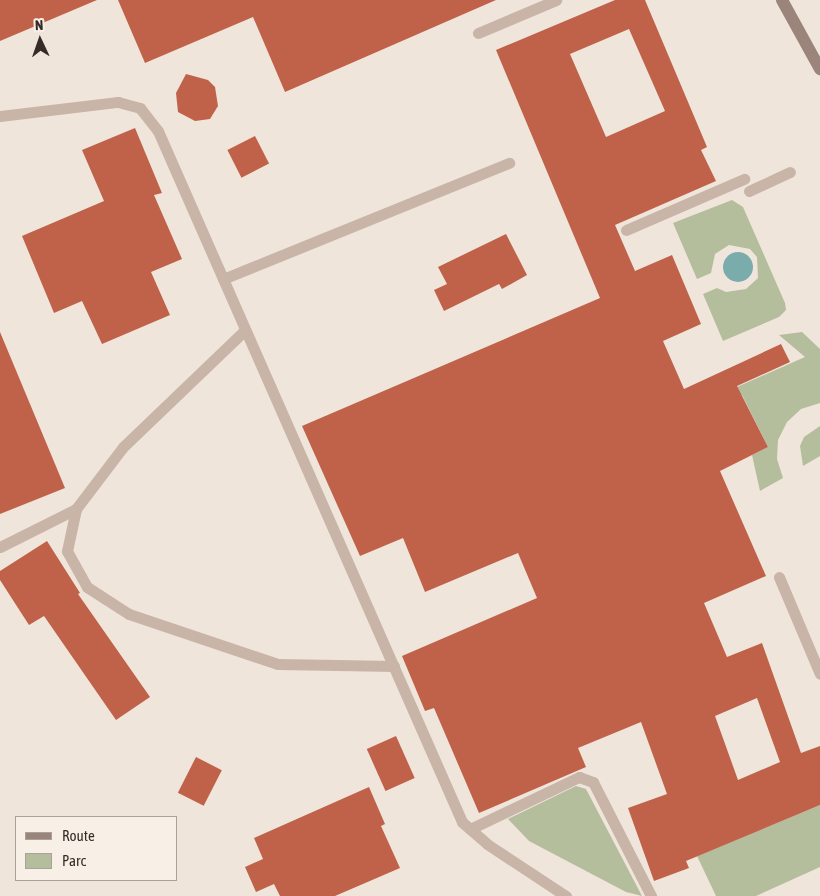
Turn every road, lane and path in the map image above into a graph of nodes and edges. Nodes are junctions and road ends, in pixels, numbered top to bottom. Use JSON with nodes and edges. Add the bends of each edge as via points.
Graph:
{"nodes":[{"id":1,"x":556,"y":0,"type":"edge"},
{"id":2,"x":782,"y":0,"type":"edge"},
{"id":3,"x":478,"y":33,"type":"dead end"},
{"id":4,"x":820,"y":69,"type":"edge"},
{"id":5,"x":0,"y":116,"type":"edge"},
{"id":6,"x":509,"y":163,"type":"dead end"},
{"id":7,"x":790,"y":172,"type":"dead end"},
{"id":8,"x":744,"y":179,"type":"dead end"},
{"id":9,"x":749,"y":191,"type":"dead end"},
{"id":10,"x":626,"y":230,"type":"dead end"},
{"id":11,"x":223,"y":279,"type":"junction"},
{"id":12,"x":244,"y":331,"type":"junction"},
{"id":13,"x":76,"y":509,"type":"junction"},
{"id":14,"x":0,"y":547,"type":"edge"},
{"id":15,"x":778,"y":577,"type":"dead end"},
{"id":16,"x":394,"y":666,"type":"junction"},
{"id":17,"x":820,"y":674,"type":"edge"},
{"id":18,"x":470,"y":829,"type":"junction"},
{"id":19,"x":566,"y":896,"type":"edge"},
{"id":20,"x":651,"y":896,"type":"edge"}],
"edges":[{"from":1,"to":3,"type":"lane"},
{"from":2,"to":4,"type":"main road"},
{"from":5,"to":11,"type":"lane","via":[[118,102],[140,108],[158,131]]},
{"from":6,"to":11,"type":"lane"},
{"from":7,"to":9,"type":"lane"},
{"from":8,"to":10,"type":"lane"},
{"from":11,"to":12,"type":"lane"},
{"from":12,"to":13,"type":"lane","via":[[123,447]]},
{"from":12,"to":16,"type":"lane"},
{"from":13,"to":14,"type":"lane"},
{"from":13,"to":16,"type":"lane","via":[[67,551],[87,587],[129,614],[278,664]]},
{"from":15,"to":17,"type":"lane"},
{"from":16,"to":18,"type":"lane","via":[[462,822]]},
{"from":18,"to":19,"type":"lane","via":[[487,844]]},
{"from":18,"to":20,"type":"lane","via":[[579,777],[593,782]]}]}
